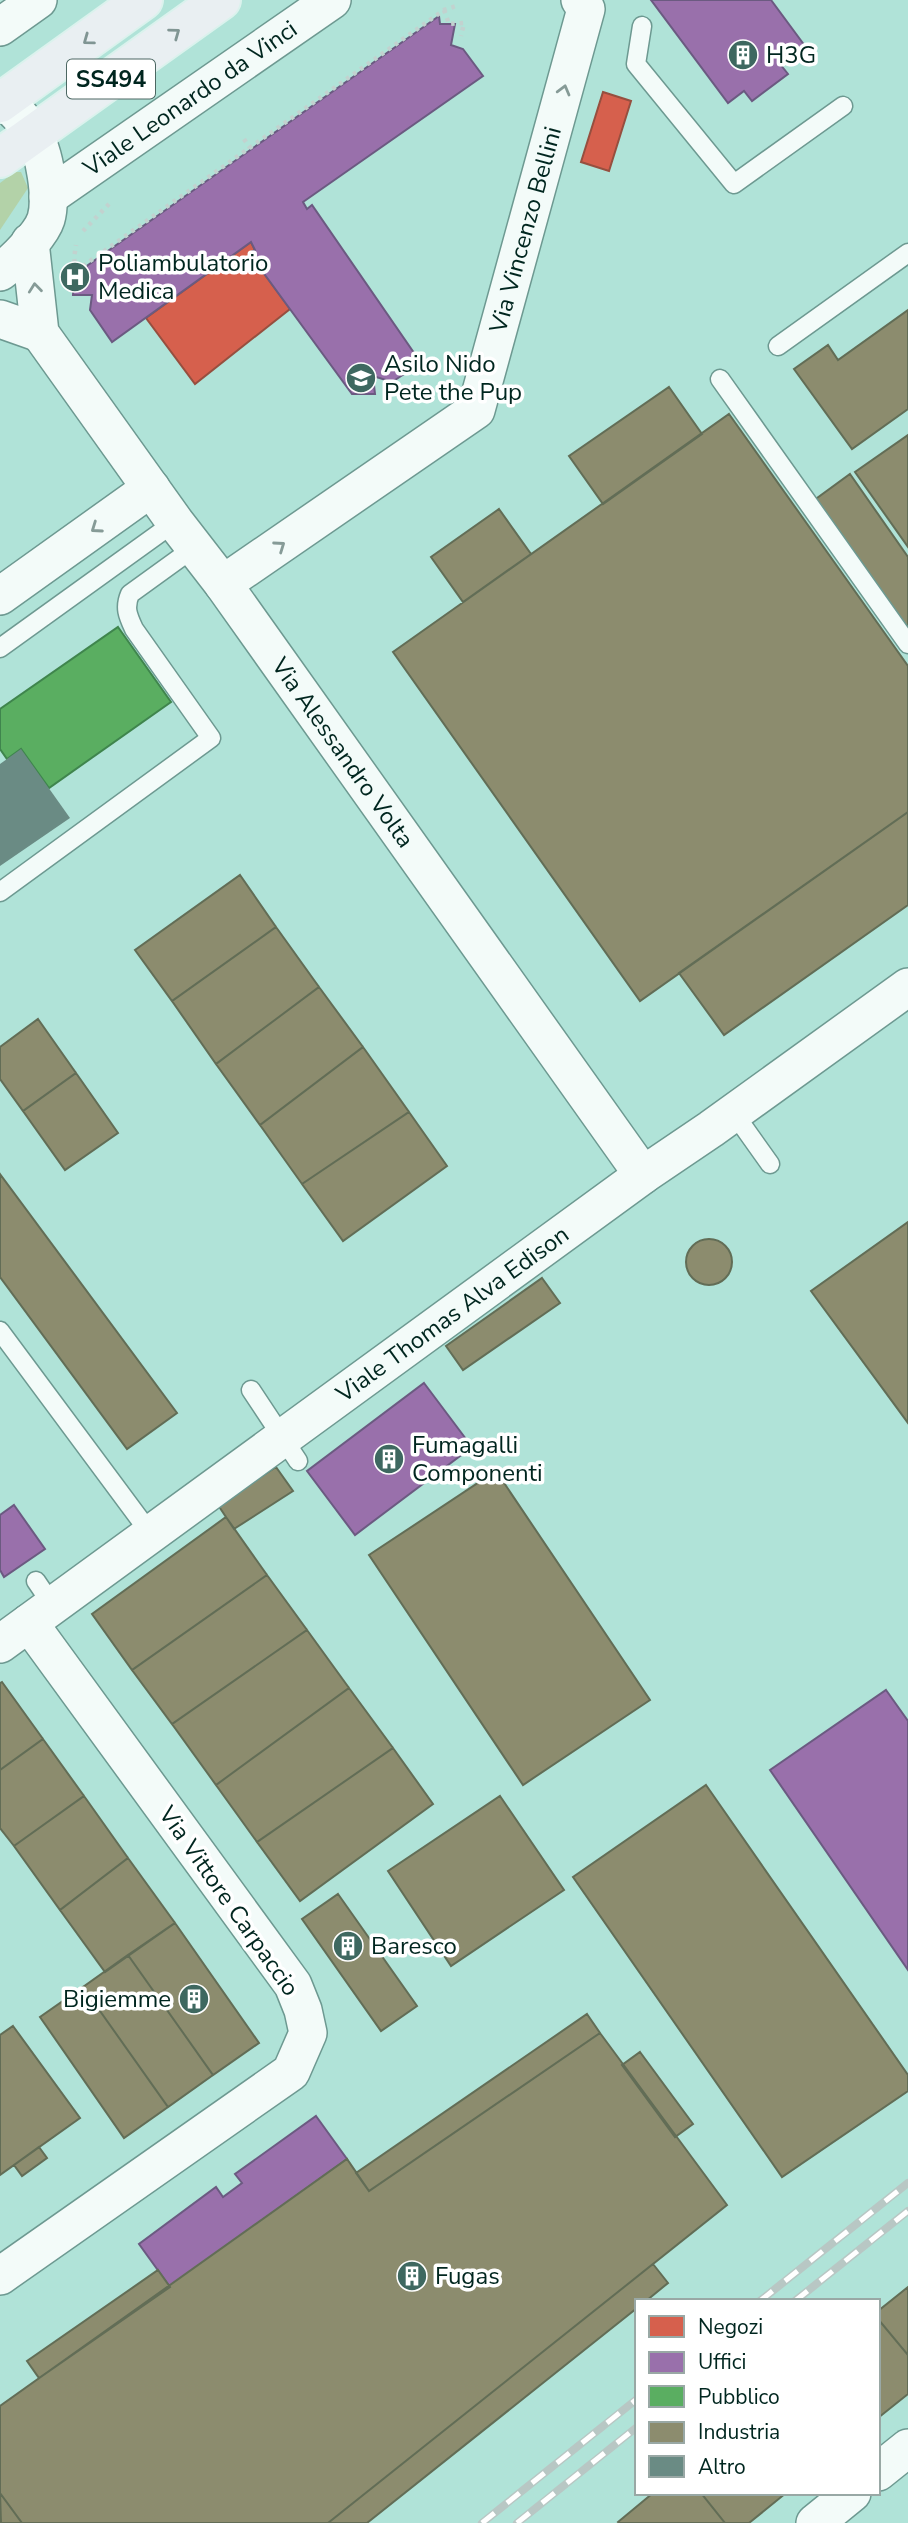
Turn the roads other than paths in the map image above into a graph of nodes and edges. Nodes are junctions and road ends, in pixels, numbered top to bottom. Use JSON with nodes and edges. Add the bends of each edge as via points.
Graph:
{"nodes":[{"id":1,"x":38,"y":0,"type":"edge"},
{"id":2,"x":143,"y":0,"type":"edge"},
{"id":3,"x":221,"y":0,"type":"edge"},
{"id":4,"x":332,"y":0,"type":"edge"},
{"id":5,"x":580,"y":0,"type":"edge"},
{"id":6,"x":642,"y":26,"type":"dead end"},
{"id":7,"x":0,"y":27,"type":"edge"},
{"id":8,"x":1,"y":100,"type":"edge"},
{"id":9,"x":843,"y":106,"type":"dead end"},
{"id":10,"x":34,"y":134,"type":"junction"},
{"id":11,"x":0,"y":158,"type":"edge"},
{"id":12,"x":48,"y":197,"type":"junction"},
{"id":13,"x":30,"y":242,"type":"junction"},
{"id":14,"x":908,"y":253,"type":"edge"},
{"id":15,"x":0,"y":272,"type":"edge"},
{"id":16,"x":0,"y":319,"type":"edge"},
{"id":17,"x":40,"y":333,"type":"junction"},
{"id":18,"x":778,"y":346,"type":"dead end"},
{"id":19,"x":720,"y":379,"type":"dead end"},
{"id":20,"x":151,"y":488,"type":"junction"},
{"id":21,"x":185,"y":535,"type":"junction"},
{"id":22,"x":223,"y":583,"type":"junction"},
{"id":23,"x":0,"y":596,"type":"edge"},
{"id":24,"x":908,"y":644,"type":"edge"},
{"id":25,"x":0,"y":648,"type":"edge"},
{"id":26,"x":0,"y":892,"type":"edge"},
{"id":27,"x":908,"y":987,"type":"edge"},
{"id":28,"x":733,"y":1112,"type":"junction"},
{"id":29,"x":770,"y":1164,"type":"dead end"},
{"id":30,"x":643,"y":1175,"type":"junction"},
{"id":31,"x":0,"y":1331,"type":"edge"},
{"id":32,"x":251,"y":1390,"type":"dead end"},
{"id":33,"x":290,"y":1449,"type":"junction"},
{"id":34,"x":150,"y":1534,"type":"junction"},
{"id":35,"x":39,"y":1603,"type":"junction"},
{"id":36,"x":0,"y":1644,"type":"edge"},
{"id":37,"x":0,"y":2276,"type":"edge"},
{"id":38,"x":908,"y":2448,"type":"edge"},
{"id":39,"x":880,"y":2470,"type":"edge"},
{"id":40,"x":850,"y":2495,"type":"edge"},
{"id":41,"x":815,"y":2523,"type":"edge"}],
"edges":[{"from":1,"to":7,"type":"street"},
{"from":2,"to":8,"type":"main road","number":"SS494","one_way":true},
{"from":10,"to":3,"type":"main road","number":"SS494","one_way":true},
{"from":4,"to":12,"type":"street","name":"Viale Leonardo da Vinci"},
{"from":22,"to":5,"type":"street","name":"Via Vincenzo Bellini","one_way":true,"via":[[476,410],[586,9]]},
{"from":6,"to":9,"type":"lane","via":[[636,64],[734,184]]},
{"from":8,"to":10,"type":"street"},
{"from":10,"to":11,"type":"main road","number":"SS494"},
{"from":10,"to":12,"type":"street","via":[[43,157]]},
{"from":12,"to":13,"type":"street","via":[[46,220]]},
{"from":13,"to":15,"type":"street"},
{"from":17,"to":13,"type":"street","name":"Via Alessandro Volta","one_way":true},
{"from":14,"to":18,"type":"lane"},
{"from":16,"to":17,"type":"street"},
{"from":17,"to":20,"type":"street","name":"Via Alessandro Volta"},
{"from":19,"to":24,"type":"lane"},
{"from":20,"to":21,"type":"street","name":"Via Alessandro Volta"},
{"from":20,"to":23,"type":"street","one_way":true},
{"from":21,"to":22,"type":"street","name":"Via Alessandro Volta"},
{"from":21,"to":25,"type":"lane"},
{"from":21,"to":26,"type":"lane","via":[[130,594],[126,611],[211,738]]},
{"from":22,"to":30,"type":"street","name":"Via Alessandro Volta"},
{"from":27,"to":28,"type":"street","name":"Viale Thomas Alva Edison"},
{"from":28,"to":29,"type":"lane"},
{"from":28,"to":30,"type":"street","name":"Viale Thomas Alva Edison"},
{"from":30,"to":33,"type":"street","name":"Viale Thomas Alva Edison"},
{"from":31,"to":34,"type":"lane"},
{"from":32,"to":33,"type":"lane"},
{"from":33,"to":34,"type":"street","name":"Viale Thomas Alva Edison"},
{"from":34,"to":35,"type":"street","name":"Viale Thomas Alva Edison"},
{"from":35,"to":36,"type":"street","name":"Viale Thomas Alva Edison"},
{"from":35,"to":37,"type":"street","name":"Via Vittore Carpaccio","via":[[293,1985],[307,2033],[291,2072]]},
{"from":38,"to":39,"type":"street"},
{"from":40,"to":41,"type":"street"}]}
